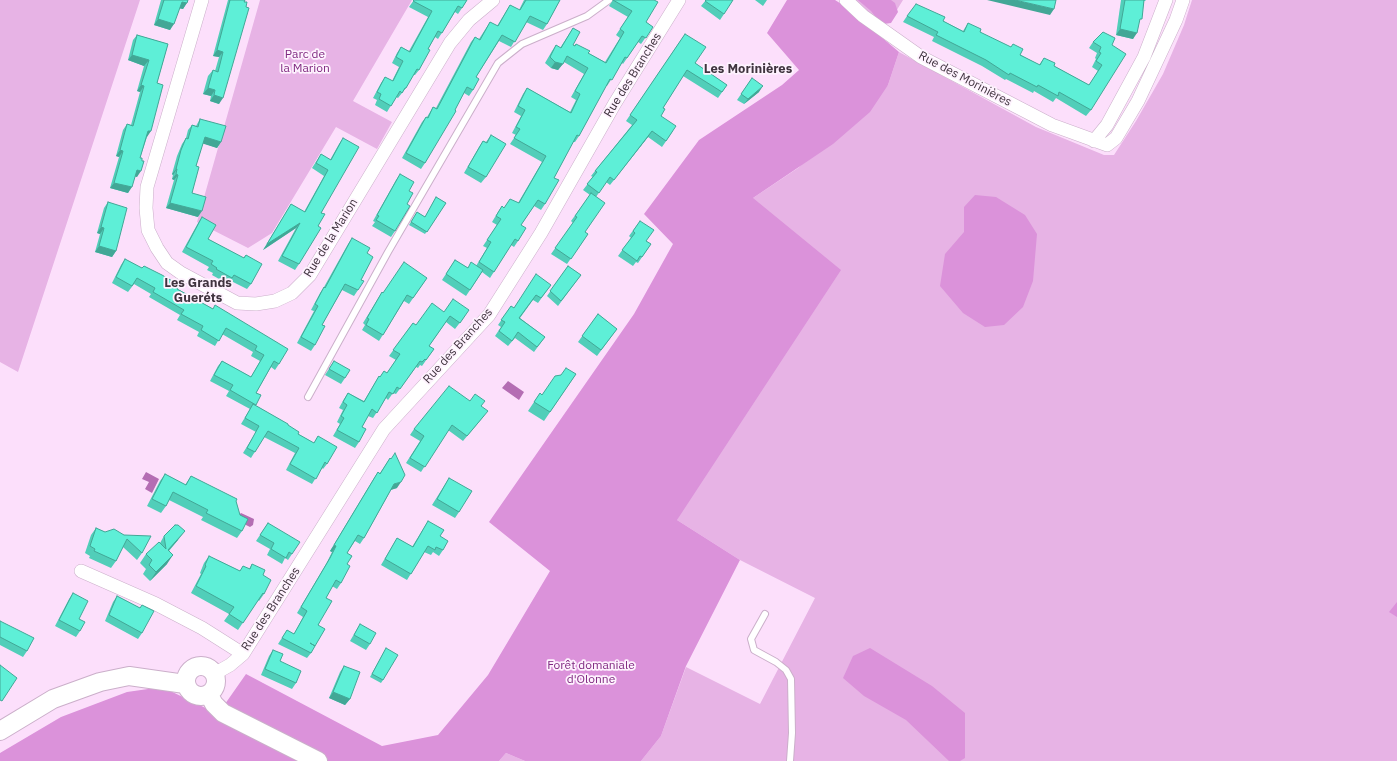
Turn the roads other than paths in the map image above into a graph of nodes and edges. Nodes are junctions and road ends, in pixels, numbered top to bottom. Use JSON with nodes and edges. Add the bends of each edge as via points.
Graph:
{"nodes":[{"id":1,"x":202,"y":0,"type":"edge"},
{"id":2,"x":493,"y":0,"type":"edge"},
{"id":3,"x":609,"y":0,"type":"edge"},
{"id":4,"x":680,"y":0,"type":"edge"},
{"id":5,"x":846,"y":0,"type":"edge"},
{"id":6,"x":1166,"y":0,"type":"edge"},
{"id":7,"x":1182,"y":0,"type":"edge"},
{"id":8,"x":1094,"y":141,"type":"junction"},
{"id":9,"x":308,"y":397,"type":"dead end"},
{"id":10,"x":81,"y":572,"type":"dead end"},
{"id":11,"x":765,"y":614,"type":"dead end"},
{"id":12,"x":243,"y":654,"type":"junction"},
{"id":13,"x":214,"y":674,"type":"junction"},
{"id":14,"x":185,"y":684,"type":"junction"},
{"id":15,"x":209,"y":695,"type":"junction"},
{"id":16,"x":0,"y":731,"type":"edge"},
{"id":17,"x":318,"y":761,"type":"edge"},
{"id":18,"x":790,"y":761,"type":"edge"}],
"edges":[{"from":1,"to":2,"type":"street","name":"Rue de la Marion","via":[[148,187],[148,230],[167,263],[181,273],[237,303],[256,304],[275,301],[292,293],[310,275],[450,42],[469,20]]},
{"from":3,"to":9,"type":"lane","via":[[587,16],[522,44],[498,63],[388,252]]},
{"from":4,"to":12,"type":"street","name":"Rue des Branches","via":[[615,103],[541,233],[489,315],[384,429]]},
{"from":5,"to":8,"type":"street","name":"Rue des Morinières","via":[[863,16],[921,57],[1052,125]]},
{"from":6,"to":8,"type":"street","via":[[1144,57],[1107,125]]},
{"from":7,"to":8,"type":"street","via":[[1158,62],[1116,138],[1107,145]]},
{"from":10,"to":12,"type":"street","via":[[156,604],[202,628]]},
{"from":11,"to":18,"type":"lane","via":[[751,640],[754,650],[781,666],[791,679]]},
{"from":12,"to":13,"type":"street","name":"Rue des Branches"},
{"from":13,"to":14,"type":"street","via":[[208,668],[200,666],[186,675]]},
{"from":13,"to":15,"type":"street","via":[[216,681]]},
{"from":14,"to":15,"type":"street","via":[[190,693],[199,697]]},
{"from":14,"to":16,"type":"street","via":[[129,676],[100,682],[54,699]]},
{"from":15,"to":17,"type":"street","via":[[223,713]]}]}
